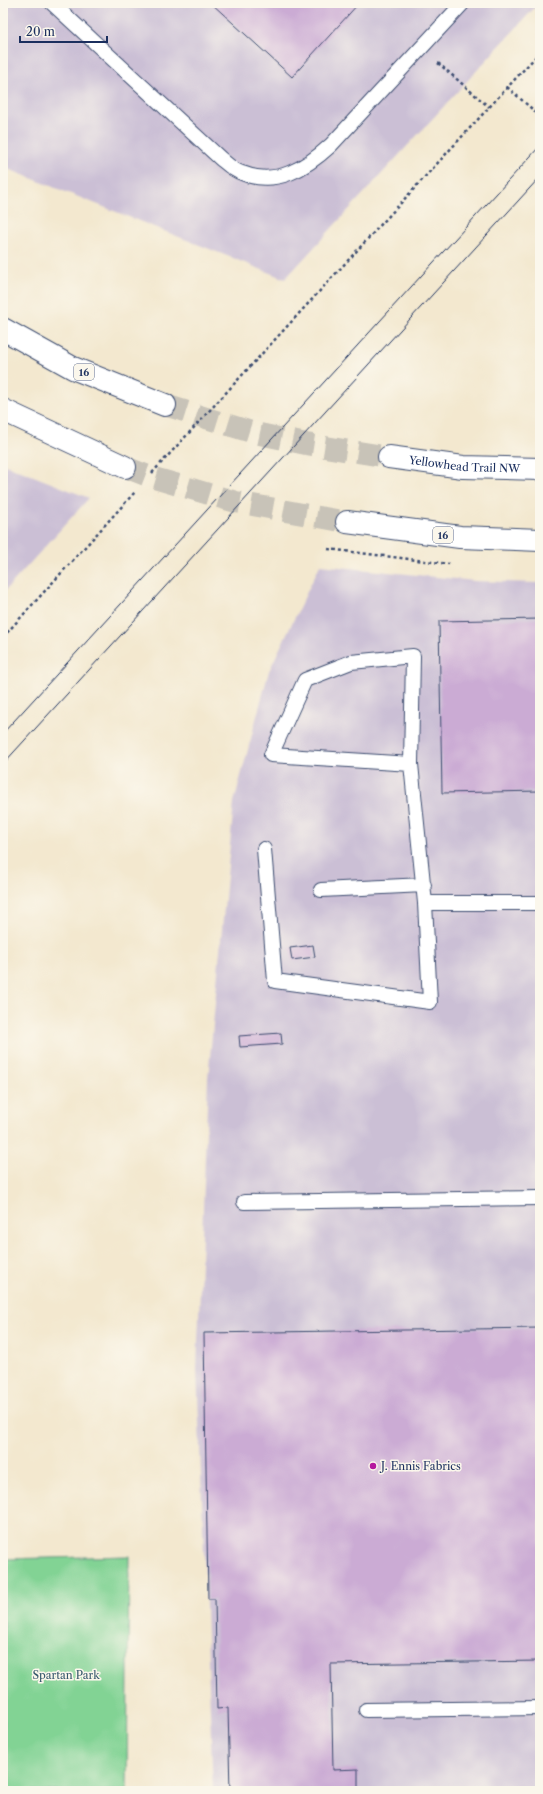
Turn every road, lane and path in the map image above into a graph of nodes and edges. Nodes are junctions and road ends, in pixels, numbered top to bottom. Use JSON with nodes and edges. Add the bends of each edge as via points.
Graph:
{"nodes":[{"id":1,"x":52,"y":3,"type":"edge"},
{"id":2,"x":463,"y":3,"type":"edge"},
{"id":3,"x":421,"y":49,"type":"junction"},
{"id":4,"x":540,"y":52,"type":"edge"},
{"id":5,"x":506,"y":88,"type":"junction"},
{"id":6,"x":489,"y":107,"type":"junction"},
{"id":7,"x":540,"y":116,"type":"edge"},
{"id":8,"x":4,"y":329,"type":"edge"},
{"id":9,"x":165,"y":405,"type":"tunnel mouth"},
{"id":10,"x":3,"y":410,"type":"edge"},
{"id":11,"x":389,"y":457,"type":"tunnel mouth"},
{"id":12,"x":126,"y":467,"type":"tunnel mouth"},
{"id":13,"x":540,"y":468,"type":"edge"},
{"id":14,"x":151,"y":474,"type":"dead end"},
{"id":15,"x":135,"y":491,"type":"dead end"},
{"id":16,"x":347,"y":522,"type":"tunnel mouth"},
{"id":17,"x":540,"y":540,"type":"edge"},
{"id":18,"x":3,"y":637,"type":"edge"},
{"id":19,"x":411,"y":764,"type":"junction"},
{"id":20,"x":264,"y":849,"type":"dead end"},
{"id":21,"x":424,"y":885,"type":"junction"},
{"id":22,"x":321,"y":890,"type":"dead end"},
{"id":23,"x":540,"y":903,"type":"edge"},
{"id":24,"x":425,"y":904,"type":"junction"},
{"id":25,"x":540,"y":1198,"type":"edge"},
{"id":26,"x":244,"y":1202,"type":"dead end"},
{"id":27,"x":540,"y":1708,"type":"edge"},
{"id":28,"x":366,"y":1710,"type":"dead end"}],
"edges":[{"from":1,"to":3,"type":"lane","via":[[221,159],[241,173],[261,178],[283,177],[318,157]]},
{"from":2,"to":3,"type":"lane"},
{"from":3,"to":6,"type":"path"},
{"from":4,"to":5,"type":"path"},
{"from":5,"to":6,"type":"path"},
{"from":5,"to":7,"type":"path"},
{"from":6,"to":14,"type":"path"},
{"from":8,"to":9,"type":"highway","number":"16","via":[[73,368]]},
{"from":10,"to":12,"type":"highway"},
{"from":11,"to":13,"type":"highway","name":"Yellowhead Trail NW","via":[[463,467]]},
{"from":15,"to":18,"type":"path"},
{"from":16,"to":17,"type":"highway","number":"16","via":[[460,537]]},
{"from":19,"to":19,"type":"lane","via":[[413,656],[352,662],[305,680],[271,755]]},
{"from":19,"to":21,"type":"lane"},
{"from":20,"to":24,"type":"lane","via":[[275,981],[430,1002]]},
{"from":21,"to":22,"type":"lane"},
{"from":21,"to":24,"type":"lane"},
{"from":23,"to":24,"type":"lane"},
{"from":25,"to":26,"type":"lane"},
{"from":27,"to":28,"type":"lane"}]}
